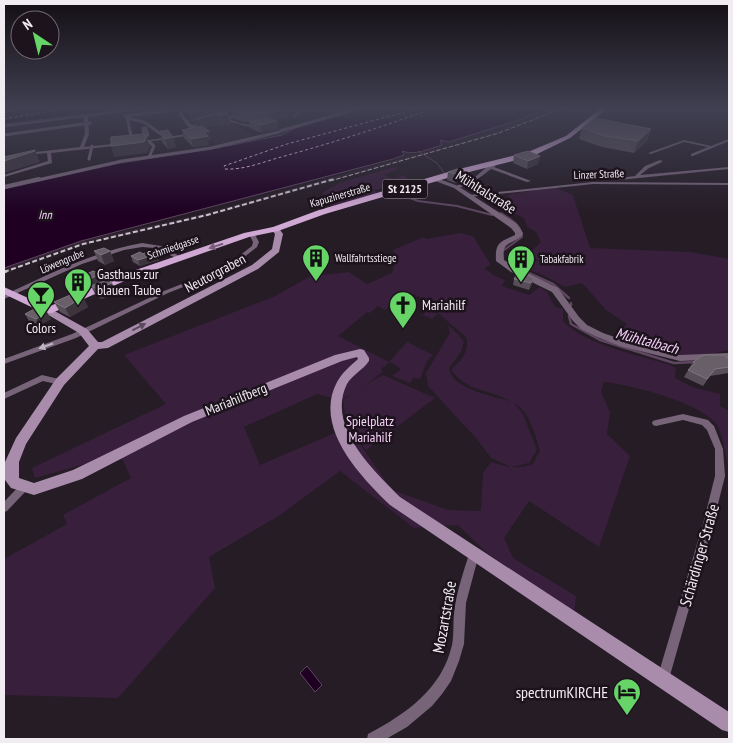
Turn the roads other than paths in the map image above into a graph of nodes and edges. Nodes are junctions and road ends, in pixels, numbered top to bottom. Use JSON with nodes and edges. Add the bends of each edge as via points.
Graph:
{"nodes":[{"id":1,"x":83,"y":144,"type":"edge"},
{"id":2,"x":124,"y":144,"type":"edge"},
{"id":3,"x":151,"y":144,"type":"edge"},
{"id":4,"x":228,"y":144,"type":"edge"},
{"id":5,"x":553,"y":144,"type":"edge"},
{"id":6,"x":676,"y":144,"type":"edge"},
{"id":7,"x":696,"y":144,"type":"edge"},
{"id":8,"x":720,"y":144,"type":"edge"},
{"id":9,"x":92,"y":146,"type":"junction"},
{"id":10,"x":82,"y":147,"type":"junction"},
{"id":11,"x":711,"y":147,"type":"junction"},
{"id":12,"x":49,"y":152,"type":"junction"},
{"id":13,"x":650,"y":153,"type":"dead end"},
{"id":14,"x":21,"y":155,"type":"edge"},
{"id":15,"x":693,"y":155,"type":"dead end"},
{"id":16,"x":149,"y":157,"type":"junction"},
{"id":17,"x":90,"y":159,"type":"dead end"},
{"id":18,"x":660,"y":161,"type":"dead end"},
{"id":19,"x":493,"y":165,"type":"junction"},
{"id":20,"x":729,"y":168,"type":"edge"},
{"id":21,"x":4,"y":176,"type":"edge"},
{"id":22,"x":637,"y":176,"type":"junction"},
{"id":23,"x":437,"y":180,"type":"junction"},
{"id":24,"x":529,"y":181,"type":"dead end"},
{"id":25,"x":593,"y":183,"type":"junction"},
{"id":26,"x":729,"y":184,"type":"edge"},
{"id":27,"x":4,"y":187,"type":"edge"},
{"id":28,"x":456,"y":187,"type":"junction"},
{"id":29,"x":469,"y":196,"type":"junction"},
{"id":30,"x":252,"y":234,"type":"junction"},
{"id":31,"x":278,"y":236,"type":"junction"},
{"id":32,"x":180,"y":258,"type":"junction"},
{"id":33,"x":6,"y":294,"type":"edge"},
{"id":34,"x":48,"y":311,"type":"junction"},
{"id":35,"x":84,"y":331,"type":"junction"},
{"id":36,"x":95,"y":346,"type":"junction"},
{"id":37,"x":729,"y":356,"type":"edge"},
{"id":38,"x":4,"y":362,"type":"edge"},
{"id":39,"x":60,"y":382,"type":"junction"},
{"id":40,"x":4,"y":396,"type":"edge"},
{"id":41,"x":656,"y":422,"type":"dead end"},
{"id":42,"x":24,"y":488,"type":"junction"},
{"id":43,"x":4,"y":508,"type":"edge"},
{"id":44,"x":474,"y":554,"type":"junction"},
{"id":45,"x":663,"y":679,"type":"junction"},
{"id":46,"x":729,"y":723,"type":"edge"},
{"id":47,"x":372,"y":739,"type":"edge"}],
"edges":[{"from":1,"to":10,"type":"street"},
{"from":2,"to":9,"type":"street"},
{"from":3,"to":16,"type":"street","via":[[154,146]]},
{"from":4,"to":16,"type":"street"},
{"from":5,"to":19,"type":"main road","name":"Kapuzinerstraße","number":"St 2125"},
{"from":6,"to":13,"type":"street"},
{"from":7,"to":11,"type":"street"},
{"from":8,"to":11,"type":"street"},
{"from":9,"to":10,"type":"street"},
{"from":9,"to":17,"type":"street"},
{"from":10,"to":12,"type":"street"},
{"from":11,"to":15,"type":"street"},
{"from":12,"to":14,"type":"street"},
{"from":12,"to":21,"type":"street","via":[[51,162]]},
{"from":16,"to":27,"type":"street"},
{"from":18,"to":22,"type":"street"},
{"from":19,"to":23,"type":"main road","name":"Kapuzinerstraße","number":"St 2125"},
{"from":19,"to":24,"type":"street"},
{"from":19,"to":28,"type":"street","via":[[476,179]]},
{"from":20,"to":22,"type":"street"},
{"from":22,"to":25,"type":"street"},
{"from":23,"to":28,"type":"street","name":"Mühltalstraße"},
{"from":23,"to":31,"type":"main road","name":"Kapuzinerstraße","number":"St 2125","via":[[322,212]]},
{"from":25,"to":26,"type":"street","name":"Linzer Straße"},
{"from":25,"to":29,"type":"street","name":"Linzer Straße"},
{"from":28,"to":29,"type":"street","name":"Mühltalstraße"},
{"from":29,"to":37,"type":"street","name":"Mühltalstraße","via":[[517,230],[518,236],[499,249],[500,261],[555,290],[584,327],[623,344],[680,358]]},
{"from":30,"to":31,"type":"main road","number":"St 2125"},
{"from":30,"to":32,"type":"main road","name":"Schmiedgasse","number":"St 2125","one_way":true},
{"from":30,"to":35,"type":"street","via":[[256,242],[254,247],[227,268],[166,292]]},
{"from":36,"to":31,"type":"main road","name":"Neutorgraben","one_way":true,"via":[[104,345],[233,280],[271,256]]},
{"from":32,"to":33,"type":"street","name":"Löwengrube","via":[[156,246],[133,247],[103,255]]},
{"from":32,"to":34,"type":"main road","name":"Schmiedgasse","number":"St 2125","via":[[125,277]]},
{"from":33,"to":34,"type":"main road","via":[[25,298]]},
{"from":34,"to":35,"type":"main road"},
{"from":35,"to":36,"type":"main road"},
{"from":35,"to":38,"type":"street","one_way":true},
{"from":36,"to":39,"type":"main road"},
{"from":39,"to":40,"type":"street","via":[[42,378]]},
{"from":39,"to":42,"type":"main road","via":[[21,442],[12,462],[12,480]]},
{"from":41,"to":45,"type":"street","name":"Schärdinger Straße","via":[[683,417],[705,422],[711,428],[719,449],[720,476]]},
{"from":42,"to":43,"type":"street"},
{"from":42,"to":44,"type":"main road","name":"Mariahilfberg","via":[[48,486],[77,475],[206,411],[339,358],[360,353],[363,361],[341,384],[336,397],[335,412],[350,447],[376,483],[395,500]]},
{"from":44,"to":45,"type":"main road"},
{"from":44,"to":47,"type":"street","name":"Mozartstraße","via":[[449,674],[431,700],[404,723]]},
{"from":45,"to":46,"type":"main road"}]}
